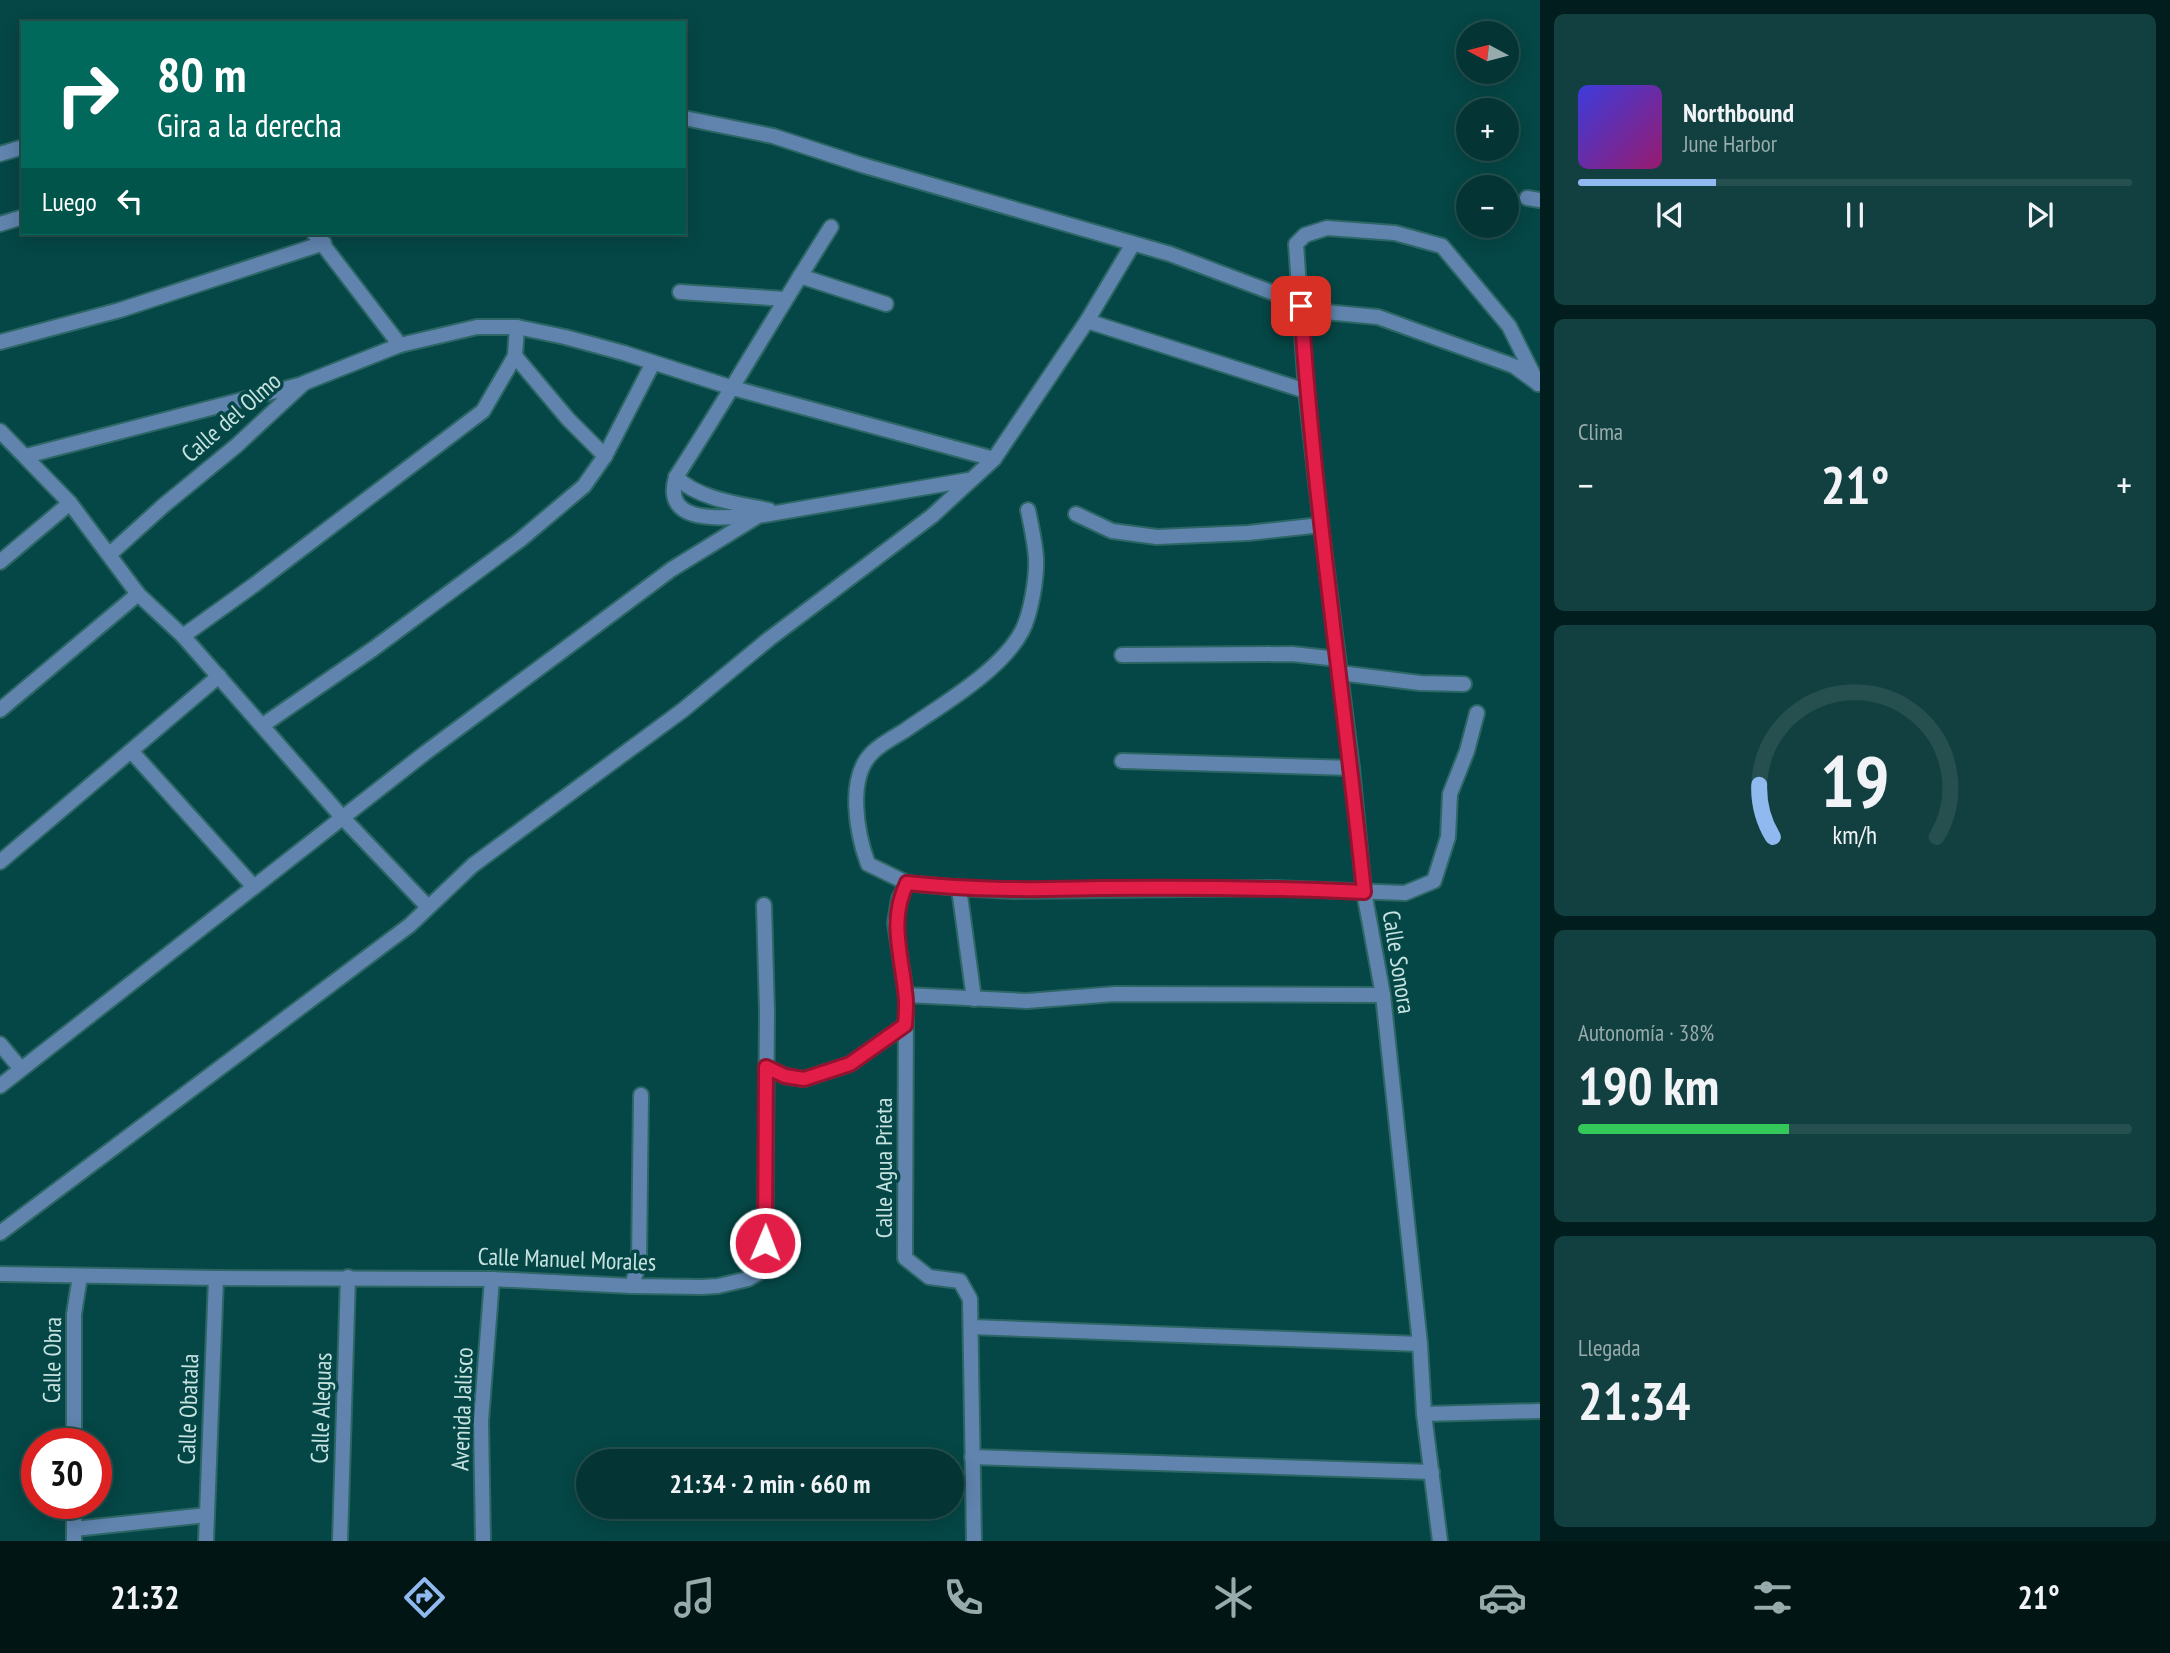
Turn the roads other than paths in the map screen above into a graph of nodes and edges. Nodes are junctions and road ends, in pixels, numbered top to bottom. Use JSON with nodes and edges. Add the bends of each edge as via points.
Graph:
{"nodes":[{"id":1,"x":686,"y":118,"type":"edge"},
{"id":2,"x":21,"y":149,"type":"edge"},
{"id":3,"x":0,"y":154,"type":"edge"},
{"id":4,"x":21,"y":218,"type":"edge"},
{"id":5,"x":0,"y":224,"type":"edge"},
{"id":6,"x":831,"y":227,"type":"dead end"},
{"id":7,"x":319,"y":238,"type":"edge"},
{"id":8,"x":1133,"y":244,"type":"junction"},
{"id":9,"x":800,"y":276,"type":"junction"},
{"id":10,"x":680,"y":292,"type":"dead end"},
{"id":11,"x":785,"y":299,"type":"junction"},
{"id":12,"x":886,"y":304,"type":"dead end"},
{"id":13,"x":1301,"y":306,"type":"junction"},
{"id":14,"x":1087,"y":321,"type":"junction"},
{"id":15,"x":517,"y":327,"type":"junction"},
{"id":16,"x":0,"y":342,"type":"edge"},
{"id":17,"x":400,"y":345,"type":"junction"},
{"id":18,"x":515,"y":356,"type":"junction"},
{"id":19,"x":653,"y":363,"type":"junction"},
{"id":20,"x":304,"y":383,"type":"junction"},
{"id":21,"x":1539,"y":385,"type":"edge"},
{"id":22,"x":733,"y":388,"type":"junction"},
{"id":23,"x":1307,"y":391,"type":"junction"},
{"id":24,"x":0,"y":431,"type":"edge"},
{"id":25,"x":26,"y":456,"type":"junction"},
{"id":26,"x":605,"y":456,"type":"junction"},
{"id":27,"x":994,"y":459,"type":"junction"},
{"id":28,"x":676,"y":477,"type":"junction"},
{"id":29,"x":970,"y":480,"type":"junction"},
{"id":30,"x":70,"y":503,"type":"junction"},
{"id":31,"x":1028,"y":510,"type":"dead end"},
{"id":32,"x":776,"y":512,"type":"junction"},
{"id":33,"x":1076,"y":514,"type":"dead end"},
{"id":34,"x":758,"y":516,"type":"junction"},
{"id":35,"x":1321,"y":525,"type":"junction"},
{"id":36,"x":110,"y":554,"type":"junction"},
{"id":37,"x":0,"y":562,"type":"edge"},
{"id":38,"x":138,"y":594,"type":"junction"},
{"id":39,"x":183,"y":636,"type":"junction"},
{"id":40,"x":1122,"y":655,"type":"dead end"},
{"id":41,"x":1339,"y":666,"type":"junction"},
{"id":42,"x":219,"y":676,"type":"junction"},
{"id":43,"x":1464,"y":684,"type":"dead end"},
{"id":44,"x":0,"y":710,"type":"edge"},
{"id":45,"x":1477,"y":713,"type":"dead end"},
{"id":46,"x":263,"y":725,"type":"junction"},
{"id":47,"x":131,"y":751,"type":"junction"},
{"id":48,"x":1122,"y":761,"type":"dead end"},
{"id":49,"x":1352,"y":768,"type":"junction"},
{"id":50,"x":342,"y":817,"type":"junction"},
{"id":51,"x":0,"y":862,"type":"edge"},
{"id":52,"x":907,"y":883,"type":"junction"},
{"id":53,"x":254,"y":887,"type":"junction"},
{"id":54,"x":958,"y":888,"type":"junction"},
{"id":55,"x":1364,"y":892,"type":"junction"},
{"id":56,"x":764,"y":905,"type":"dead end"},
{"id":57,"x":428,"y":907,"type":"junction"},
{"id":58,"x":906,"y":995,"type":"junction"},
{"id":59,"x":1383,"y":995,"type":"junction"},
{"id":60,"x":974,"y":999,"type":"junction"},
{"id":61,"x":905,"y":1025,"type":"junction"},
{"id":62,"x":0,"y":1044,"type":"edge"},
{"id":63,"x":766,"y":1067,"type":"junction"},
{"id":64,"x":21,"y":1069,"type":"junction"},
{"id":65,"x":0,"y":1086,"type":"edge"},
{"id":66,"x":641,"y":1095,"type":"dead end"},
{"id":67,"x":0,"y":1233,"type":"edge"},
{"id":68,"x":0,"y":1274,"type":"edge"},
{"id":69,"x":80,"y":1276,"type":"junction"},
{"id":70,"x":348,"y":1277,"type":"junction"},
{"id":71,"x":216,"y":1278,"type":"junction"},
{"id":72,"x":492,"y":1279,"type":"junction"},
{"id":73,"x":632,"y":1286,"type":"junction"},
{"id":74,"x":971,"y":1326,"type":"junction"},
{"id":75,"x":1420,"y":1344,"type":"junction"},
{"id":76,"x":1540,"y":1411,"type":"edge"},
{"id":77,"x":1424,"y":1414,"type":"junction"},
{"id":78,"x":74,"y":1428,"type":"edge"},
{"id":79,"x":972,"y":1457,"type":"junction"},
{"id":80,"x":1432,"y":1472,"type":"junction"},
{"id":81,"x":207,"y":1515,"type":"junction"},
{"id":82,"x":74,"y":1535,"type":"edge"},
{"id":83,"x":208,"y":1540,"type":"edge"},
{"id":84,"x":340,"y":1541,"type":"edge"},
{"id":85,"x":482,"y":1541,"type":"edge"},
{"id":86,"x":974,"y":1541,"type":"edge"},
{"id":87,"x":1440,"y":1541,"type":"edge"}],
"edges":[{"from":1,"to":8,"type":"street","via":[[774,136]]},
{"from":2,"to":3,"type":"street"},
{"from":4,"to":5,"type":"street"},
{"from":6,"to":9,"type":"street"},
{"from":7,"to":16,"type":"street","via":[[120,310]]},
{"from":7,"to":17,"type":"street"},
{"from":8,"to":13,"type":"street"},
{"from":8,"to":14,"type":"street"},
{"from":9,"to":11,"type":"street"},
{"from":9,"to":12,"type":"street"},
{"from":10,"to":11,"type":"street"},
{"from":11,"to":22,"type":"street"},
{"from":13,"to":21,"type":"street","via":[[1378,317],[1514,366]]},
{"from":13,"to":21,"type":"street","name":"Calle Sonora","via":[[1296,244],[1305,234],[1327,228],[1395,233],[1442,246],[1510,326]]},
{"from":13,"to":23,"type":"street","name":"Calle Sonora"},
{"from":14,"to":23,"type":"street"},
{"from":14,"to":27,"type":"street"},
{"from":15,"to":17,"type":"street","name":"Calle del Olmo","via":[[477,327]]},
{"from":15,"to":18,"type":"street"},
{"from":15,"to":19,"type":"street","name":"Calle del Olmo"},
{"from":17,"to":20,"type":"street","name":"Calle del Olmo"},
{"from":18,"to":26,"type":"street"},
{"from":18,"to":39,"type":"street","via":[[483,411]]},
{"from":19,"to":22,"type":"street","name":"Calle del Olmo"},
{"from":19,"to":26,"type":"street"},
{"from":20,"to":25,"type":"street"},
{"from":20,"to":36,"type":"street","name":"Calle del Olmo"},
{"from":22,"to":27,"type":"street","name":"Calle del Olmo"},
{"from":22,"to":28,"type":"street"},
{"from":23,"to":35,"type":"street","name":"Calle Sonora"},
{"from":24,"to":25,"type":"street"},
{"from":25,"to":30,"type":"street"},
{"from":26,"to":46,"type":"street","via":[[584,486],[520,540]]},
{"from":27,"to":29,"type":"street"},
{"from":28,"to":32,"type":"street","via":[[705,494]]},
{"from":28,"to":34,"type":"street","via":[[672,489],[678,505],[693,515]]},
{"from":29,"to":32,"type":"street"},
{"from":29,"to":57,"type":"street","via":[[932,516],[682,710],[473,864]]},
{"from":30,"to":36,"type":"street"},
{"from":30,"to":37,"type":"street"},
{"from":31,"to":52,"type":"street","via":[[1036,559],[1023,630],[1002,659],[872,753],[860,773],[856,822],[868,864]]},
{"from":32,"to":34,"type":"street"},
{"from":33,"to":35,"type":"street","via":[[1112,531],[1157,537]]},
{"from":34,"to":50,"type":"street","via":[[672,569]]},
{"from":35,"to":41,"type":"street","name":"Calle Sonora"},
{"from":36,"to":38,"type":"street"},
{"from":38,"to":39,"type":"street"},
{"from":38,"to":44,"type":"street"},
{"from":39,"to":42,"type":"street"},
{"from":40,"to":41,"type":"street","via":[[1292,654]]},
{"from":41,"to":43,"type":"street","via":[[1420,683]]},
{"from":41,"to":49,"type":"street","name":"Calle Sonora"},
{"from":42,"to":46,"type":"street"},
{"from":42,"to":47,"type":"street"},
{"from":45,"to":55,"type":"street","via":[[1450,794],[1448,837],[1434,881],[1405,893]]},
{"from":46,"to":50,"type":"street"},
{"from":47,"to":51,"type":"street"},
{"from":47,"to":53,"type":"street"},
{"from":48,"to":49,"type":"street"},
{"from":49,"to":55,"type":"street","name":"Calle Sonora"},
{"from":50,"to":53,"type":"street"},
{"from":50,"to":57,"type":"street"},
{"from":52,"to":54,"type":"street"},
{"from":52,"to":58,"type":"street","name":"Calle Agua Prieta","via":[[895,923]]},
{"from":53,"to":64,"type":"street"},
{"from":54,"to":55,"type":"street"},
{"from":54,"to":60,"type":"street"},
{"from":55,"to":59,"type":"street","name":"Calle Sonora"},
{"from":56,"to":63,"type":"street","name":"Calle Manuel Morales"},
{"from":57,"to":67,"type":"street"},
{"from":58,"to":60,"type":"street"},
{"from":58,"to":61,"type":"street","name":"Calle Agua Prieta"},
{"from":59,"to":60,"type":"street","via":[[1115,994],[1053,1000]]},
{"from":59,"to":75,"type":"street","name":"Calle Sonora"},
{"from":61,"to":63,"type":"street","via":[[850,1064],[804,1079]]},
{"from":61,"to":74,"type":"street","name":"Calle Agua Prieta","via":[[905,1258],[929,1278],[960,1282],[970,1299]]},
{"from":62,"to":64,"type":"street"},
{"from":63,"to":73,"type":"street","name":"Calle Manuel Morales","via":[[765,1269],[719,1286]]},
{"from":64,"to":65,"type":"street"},
{"from":66,"to":73,"type":"street","via":[[639,1262]]},
{"from":68,"to":69,"type":"street","name":"Calle Manuel Morales"},
{"from":69,"to":71,"type":"street","name":"Calle Manuel Morales"},
{"from":69,"to":78,"type":"street","name":"Calle Obra","via":[[74,1314]]},
{"from":70,"to":71,"type":"street","name":"Calle Manuel Morales"},
{"from":70,"to":72,"type":"street","name":"Calle Manuel Morales"},
{"from":70,"to":84,"type":"street","name":"Calle Aleguas"},
{"from":71,"to":81,"type":"street","name":"Calle Obatala"},
{"from":72,"to":73,"type":"street","name":"Calle Manuel Morales"},
{"from":72,"to":85,"type":"street","name":"Avenida Jalisco","via":[[481,1421]]},
{"from":74,"to":75,"type":"street"},
{"from":74,"to":79,"type":"street","name":"Calle Agua Prieta"},
{"from":75,"to":77,"type":"street","name":"Calle Sonora"},
{"from":76,"to":77,"type":"street"},
{"from":77,"to":80,"type":"street","name":"Calle Sonora"},
{"from":79,"to":80,"type":"street"},
{"from":79,"to":86,"type":"street","name":"Calle Agua Prieta"},
{"from":80,"to":87,"type":"street","name":"Calle Sonora"},
{"from":81,"to":82,"type":"street"},
{"from":81,"to":83,"type":"street","name":"Calle Obatala"}]}
